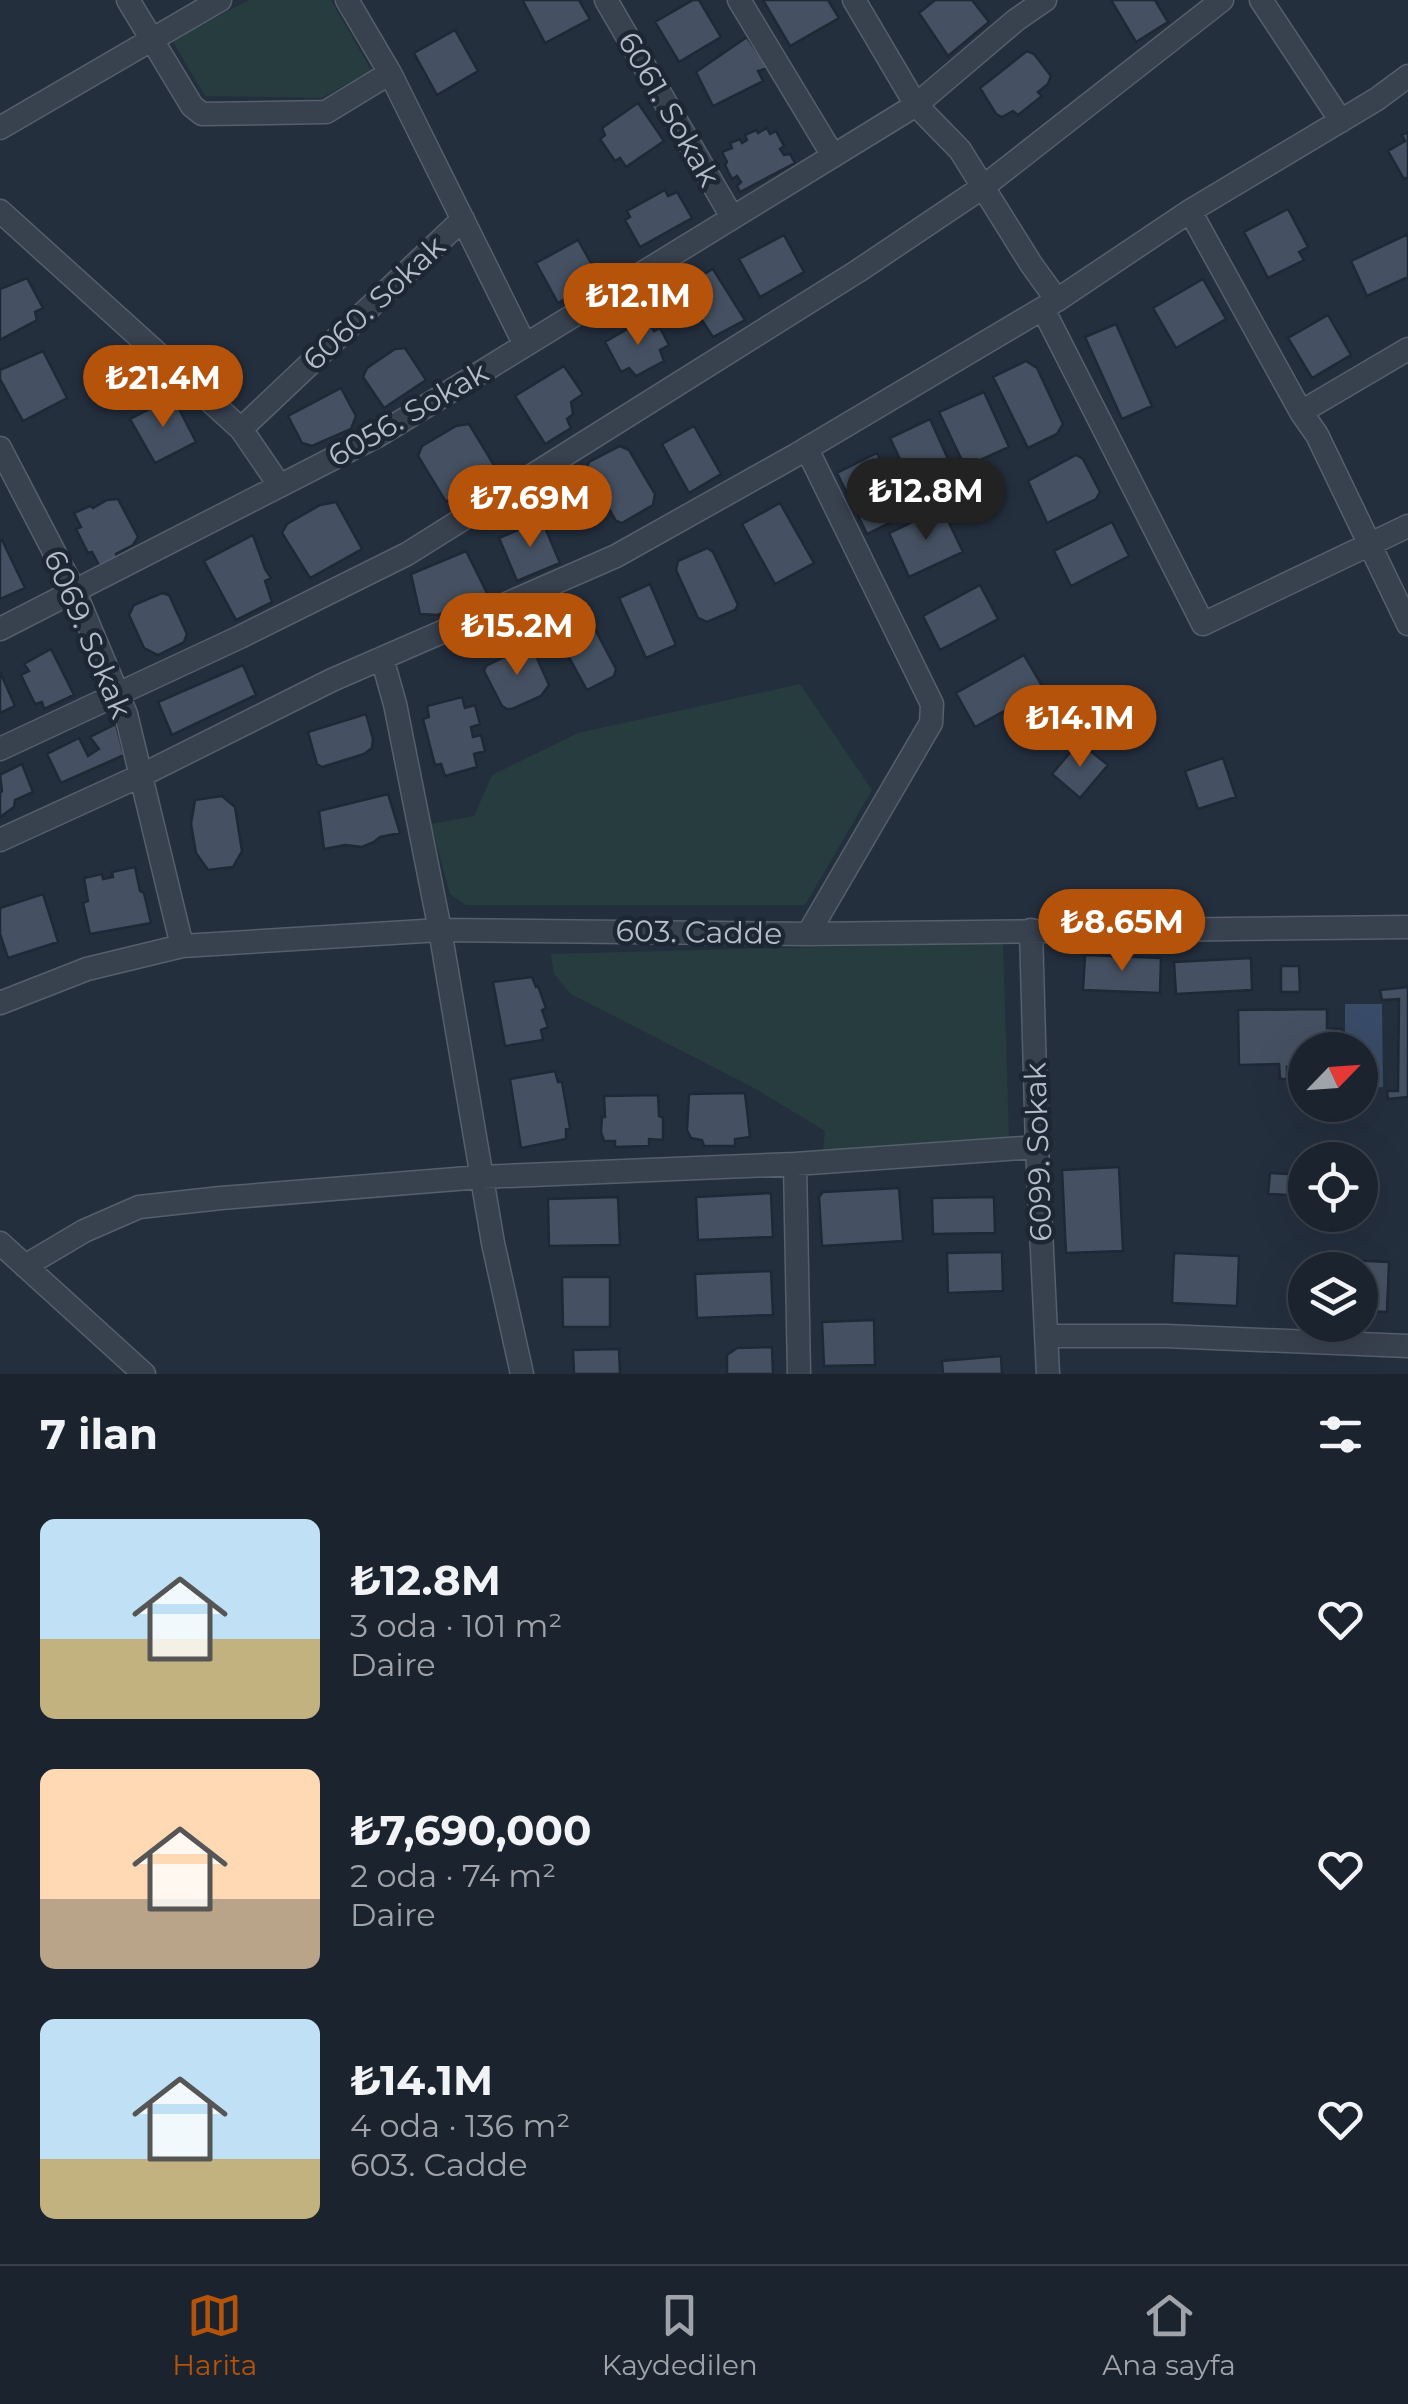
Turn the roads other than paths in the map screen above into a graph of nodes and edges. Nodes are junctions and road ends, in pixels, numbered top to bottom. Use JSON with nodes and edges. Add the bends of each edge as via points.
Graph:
{"nodes":[{"id":1,"x":128,"y":0,"type":"edge"},
{"id":2,"x":220,"y":0,"type":"edge"},
{"id":3,"x":347,"y":0,"type":"edge"},
{"id":4,"x":606,"y":0,"type":"edge"},
{"id":5,"x":739,"y":0,"type":"edge"},
{"id":6,"x":854,"y":0,"type":"edge"},
{"id":7,"x":1044,"y":0,"type":"edge"},
{"id":8,"x":1222,"y":0,"type":"edge"},
{"id":9,"x":1261,"y":0,"type":"edge"},
{"id":10,"x":152,"y":40,"type":"junction"},
{"id":11,"x":390,"y":73,"type":"junction"},
{"id":12,"x":1408,"y":76,"type":"edge"},
{"id":13,"x":916,"y":105,"type":"junction"},
{"id":14,"x":1341,"y":121,"type":"junction"},
{"id":15,"x":0,"y":128,"type":"edge"},
{"id":16,"x":832,"y":154,"type":"junction"},
{"id":17,"x":983,"y":187,"type":"junction"},
{"id":18,"x":1190,"y":211,"type":"junction"},
{"id":19,"x":0,"y":212,"type":"edge"},
{"id":20,"x":732,"y":217,"type":"junction"},
{"id":21,"x":463,"y":219,"type":"junction"},
{"id":22,"x":1050,"y":304,"type":"junction"},
{"id":23,"x":525,"y":346,"type":"junction"},
{"id":24,"x":1408,"y":348,"type":"edge"},
{"id":25,"x":1302,"y":412,"type":"junction"},
{"id":26,"x":241,"y":429,"type":"junction"},
{"id":27,"x":0,"y":448,"type":"edge"},
{"id":28,"x":808,"y":449,"type":"junction"},
{"id":29,"x":280,"y":486,"type":"junction"},
{"id":30,"x":1408,"y":526,"type":"edge"},
{"id":31,"x":1370,"y":546,"type":"junction"},
{"id":32,"x":75,"y":592,"type":"junction"},
{"id":33,"x":1408,"y":624,"type":"edge"},
{"id":34,"x":0,"y":630,"type":"edge"},
{"id":35,"x":382,"y":658,"type":"junction"},
{"id":36,"x":117,"y":694,"type":"junction"},
{"id":37,"x":0,"y":749,"type":"edge"},
{"id":38,"x":140,"y":776,"type":"junction"},
{"id":39,"x":0,"y":840,"type":"edge"},
{"id":40,"x":1408,"y":927,"type":"edge"},
{"id":41,"x":440,"y":930,"type":"junction"},
{"id":42,"x":1031,"y":930,"type":"junction"},
{"id":43,"x":808,"y":934,"type":"junction"},
{"id":44,"x":182,"y":946,"type":"junction"},
{"id":45,"x":0,"y":1003,"type":"edge"},
{"id":46,"x":1037,"y":1147,"type":"junction"},
{"id":47,"x":795,"y":1164,"type":"junction"},
{"id":48,"x":481,"y":1178,"type":"junction"},
{"id":49,"x":0,"y":1243,"type":"edge"},
{"id":50,"x":25,"y":1266,"type":"junction"},
{"id":51,"x":1046,"y":1336,"type":"junction"},
{"id":52,"x":1408,"y":1346,"type":"edge"},
{"id":53,"x":144,"y":1374,"type":"edge"},
{"id":54,"x":522,"y":1374,"type":"edge"},
{"id":55,"x":800,"y":1374,"type":"edge"},
{"id":56,"x":1048,"y":1374,"type":"edge"}],
"edges":[{"from":1,"to":10,"type":"street"},
{"from":2,"to":10,"type":"street"},
{"from":3,"to":11,"type":"street"},
{"from":4,"to":20,"type":"street","name":"6061. Sokak"},
{"from":5,"to":16,"type":"street"},
{"from":6,"to":13,"type":"street"},
{"from":7,"to":13,"type":"street","name":"6056. Sokak"},
{"from":8,"to":17,"type":"street"},
{"from":9,"to":14,"type":"street"},
{"from":10,"to":11,"type":"street","via":[[202,114],[326,112]]},
{"from":10,"to":15,"type":"street"},
{"from":11,"to":21,"type":"street"},
{"from":12,"to":14,"type":"street"},
{"from":13,"to":16,"type":"street","name":"6056. Sokak"},
{"from":13,"to":17,"type":"street","via":[[960,150]]},
{"from":14,"to":18,"type":"street"},
{"from":16,"to":20,"type":"street","name":"6056. Sokak"},
{"from":17,"to":22,"type":"street"},
{"from":17,"to":36,"type":"street","via":[[407,554]]},
{"from":18,"to":22,"type":"street"},
{"from":18,"to":25,"type":"street"},
{"from":19,"to":26,"type":"street"},
{"from":20,"to":23,"type":"street","name":"6056. Sokak"},
{"from":21,"to":23,"type":"street"},
{"from":21,"to":26,"type":"street","name":"6060. Sokak"},
{"from":22,"to":28,"type":"street"},
{"from":22,"to":31,"type":"street","via":[[1203,624]]},
{"from":23,"to":29,"type":"street","name":"6056. Sokak"},
{"from":24,"to":25,"type":"street"},
{"from":25,"to":31,"type":"street"},
{"from":26,"to":29,"type":"street"},
{"from":27,"to":32,"type":"street","name":"6069. Sokak"},
{"from":28,"to":35,"type":"street","via":[[616,556]]},
{"from":28,"to":43,"type":"street","via":[[932,704],[930,723]]},
{"from":29,"to":32,"type":"street","name":"6056. Sokak"},
{"from":30,"to":31,"type":"street"},
{"from":31,"to":33,"type":"street"},
{"from":32,"to":34,"type":"street","name":"6056. Sokak"},
{"from":32,"to":36,"type":"street","name":"6069. Sokak"},
{"from":35,"to":38,"type":"street"},
{"from":35,"to":41,"type":"street"},
{"from":36,"to":37,"type":"street"},
{"from":36,"to":38,"type":"street","name":"6069. Sokak"},
{"from":38,"to":39,"type":"street"},
{"from":38,"to":44,"type":"street","name":"6069. Sokak"},
{"from":40,"to":42,"type":"street","name":"603. Cadde"},
{"from":41,"to":43,"type":"street","name":"603. Cadde"},
{"from":41,"to":44,"type":"street","name":"603. Cadde"},
{"from":41,"to":48,"type":"street"},
{"from":42,"to":43,"type":"street","name":"603. Cadde"},
{"from":42,"to":46,"type":"street","name":"6099. Sokak"},
{"from":44,"to":45,"type":"street","name":"603. Cadde","via":[[87,969]]},
{"from":46,"to":47,"type":"street"},
{"from":46,"to":51,"type":"street","name":"6099. Sokak"},
{"from":47,"to":48,"type":"street"},
{"from":47,"to":55,"type":"street"},
{"from":48,"to":50,"type":"street","via":[[139,1208],[84,1230]]},
{"from":48,"to":54,"type":"street"},
{"from":49,"to":50,"type":"street"},
{"from":50,"to":53,"type":"street"},
{"from":51,"to":52,"type":"street"},
{"from":51,"to":56,"type":"street","name":"6099. Sokak"}]}
